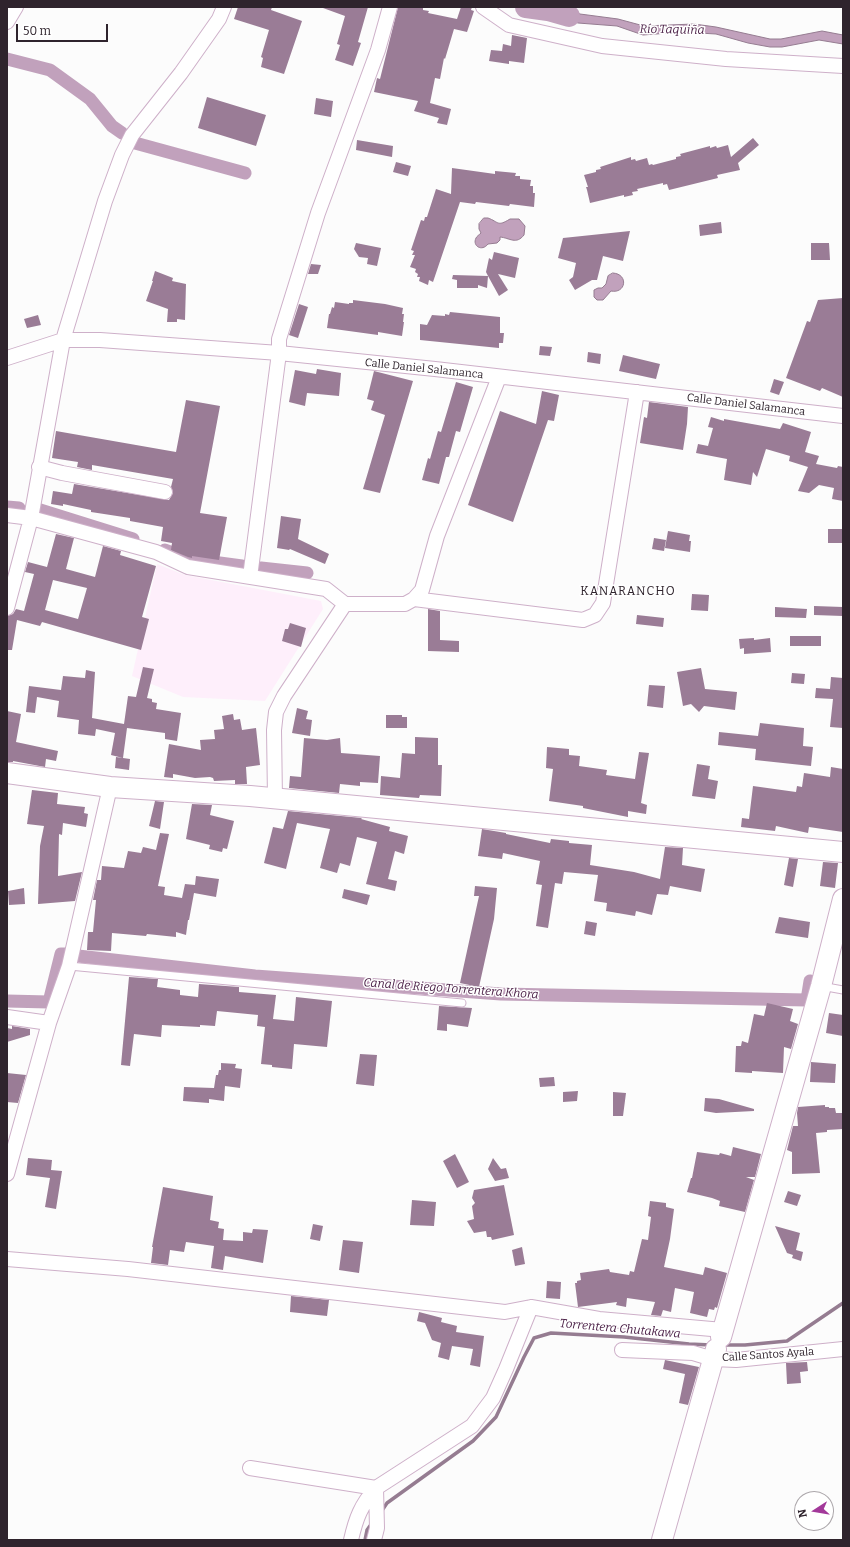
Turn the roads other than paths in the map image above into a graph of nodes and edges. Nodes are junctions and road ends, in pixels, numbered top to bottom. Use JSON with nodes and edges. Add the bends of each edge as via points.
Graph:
{"nodes":[{"id":1,"x":16,"y":7,"type":"edge"},
{"id":2,"x":224,"y":7,"type":"edge"},
{"id":3,"x":390,"y":7,"type":"edge"},
{"id":4,"x":483,"y":7,"type":"edge"},
{"id":5,"x":7,"y":22,"type":"edge"},
{"id":6,"x":843,"y":66,"type":"edge"},
{"id":7,"x":63,"y":340,"type":"junction"},
{"id":8,"x":279,"y":353,"type":"junction"},
{"id":9,"x":7,"y":358,"type":"edge"},
{"id":10,"x":499,"y":377,"type":"junction"},
{"id":11,"x":637,"y":392,"type":"junction"},
{"id":12,"x":843,"y":416,"type":"edge"},
{"id":13,"x":39,"y":467,"type":"junction"},
{"id":14,"x":165,"y":492,"type":"dead end"},
{"id":15,"x":7,"y":515,"type":"edge"},
{"id":16,"x":30,"y":518,"type":"junction"},
{"id":17,"x":250,"y":577,"type":"junction"},
{"id":18,"x":414,"y":599,"type":"junction"},
{"id":19,"x":345,"y":604,"type":"junction"},
{"id":20,"x":7,"y":608,"type":"edge"},
{"id":21,"x":7,"y":773,"type":"edge"},
{"id":22,"x":110,"y":787,"type":"junction"},
{"id":23,"x":275,"y":798,"type":"junction"},
{"id":24,"x":843,"y":852,"type":"edge"},
{"id":25,"x":843,"y":899,"type":"edge"},
{"id":26,"x":69,"y":966,"type":"junction"},
{"id":27,"x":821,"y":986,"type":"junction"},
{"id":28,"x":843,"y":990,"type":"edge"},
{"id":29,"x":462,"y":1003,"type":"dead end"},
{"id":30,"x":7,"y":1017,"type":"edge"},
{"id":31,"x":49,"y":1023,"type":"junction"},
{"id":32,"x":7,"y":1174,"type":"edge"},
{"id":33,"x":7,"y":1259,"type":"edge"},
{"id":34,"x":531,"y":1307,"type":"junction"},
{"id":35,"x":718,"y":1344,"type":"junction"},
{"id":36,"x":843,"y":1349,"type":"edge"},
{"id":37,"x":622,"y":1350,"type":"dead end"},
{"id":38,"x":250,"y":1468,"type":"dead end"},
{"id":39,"x":376,"y":1488,"type":"junction"},
{"id":40,"x":351,"y":1540,"type":"edge"},
{"id":41,"x":374,"y":1540,"type":"edge"},
{"id":42,"x":662,"y":1540,"type":"edge"}],
"edges":[{"from":1,"to":5,"type":"street"},
{"from":2,"to":7,"type":"street","via":[[219,19],[181,73],[132,135],[122,155],[105,201]]},
{"from":3,"to":8,"type":"street","via":[[378,50],[318,214],[280,338]]},
{"from":4,"to":6,"type":"street","via":[[510,25],[602,46],[726,59]]},
{"from":7,"to":8,"type":"street","name":"Calle Daniel Salamanca","via":[[100,340]]},
{"from":7,"to":9,"type":"street","name":"Calle Daniel Salamanca"},
{"from":7,"to":13,"type":"street"},
{"from":8,"to":10,"type":"street","name":"Calle Daniel Salamanca"},
{"from":8,"to":17,"type":"street"},
{"from":10,"to":11,"type":"street","name":"Calle Daniel Salamanca"},
{"from":10,"to":18,"type":"street","via":[[437,536],[422,590]]},
{"from":11,"to":12,"type":"street","name":"Calle Daniel Salamanca"},
{"from":11,"to":18,"type":"street","via":[[603,603],[595,615],[584,620]]},
{"from":13,"to":14,"type":"street","via":[[62,474]]},
{"from":13,"to":16,"type":"street"},
{"from":15,"to":16,"type":"street"},
{"from":16,"to":17,"type":"street","via":[[156,552],[188,567]]},
{"from":16,"to":20,"type":"street"},
{"from":17,"to":19,"type":"street","via":[[326,589]]},
{"from":18,"to":19,"type":"street","via":[[405,604]]},
{"from":19,"to":23,"type":"street","via":[[276,712]]},
{"from":21,"to":22,"type":"main road"},
{"from":22,"to":23,"type":"main road"},
{"from":22,"to":26,"type":"street"},
{"from":23,"to":24,"type":"main road"},
{"from":25,"to":27,"type":"main road"},
{"from":26,"to":29,"type":"lane"},
{"from":26,"to":31,"type":"street"},
{"from":27,"to":28,"type":"lane"},
{"from":27,"to":35,"type":"main road"},
{"from":30,"to":31,"type":"street"},
{"from":31,"to":32,"type":"street"},
{"from":33,"to":34,"type":"street","via":[[128,1268],[505,1312]]},
{"from":34,"to":35,"type":"street"},
{"from":34,"to":39,"type":"street","via":[[493,1398],[472,1426]]},
{"from":35,"to":36,"type":"street","name":"Calle Santos Ayala","via":[[736,1360]]},
{"from":35,"to":37,"type":"street","name":"Calle Santos Ayala","via":[[693,1352]]},
{"from":35,"to":42,"type":"main road"},
{"from":38,"to":39,"type":"street"},
{"from":39,"to":40,"type":"street","via":[[365,1500],[356,1518]]},
{"from":39,"to":41,"type":"street","via":[[377,1528]]}]}
